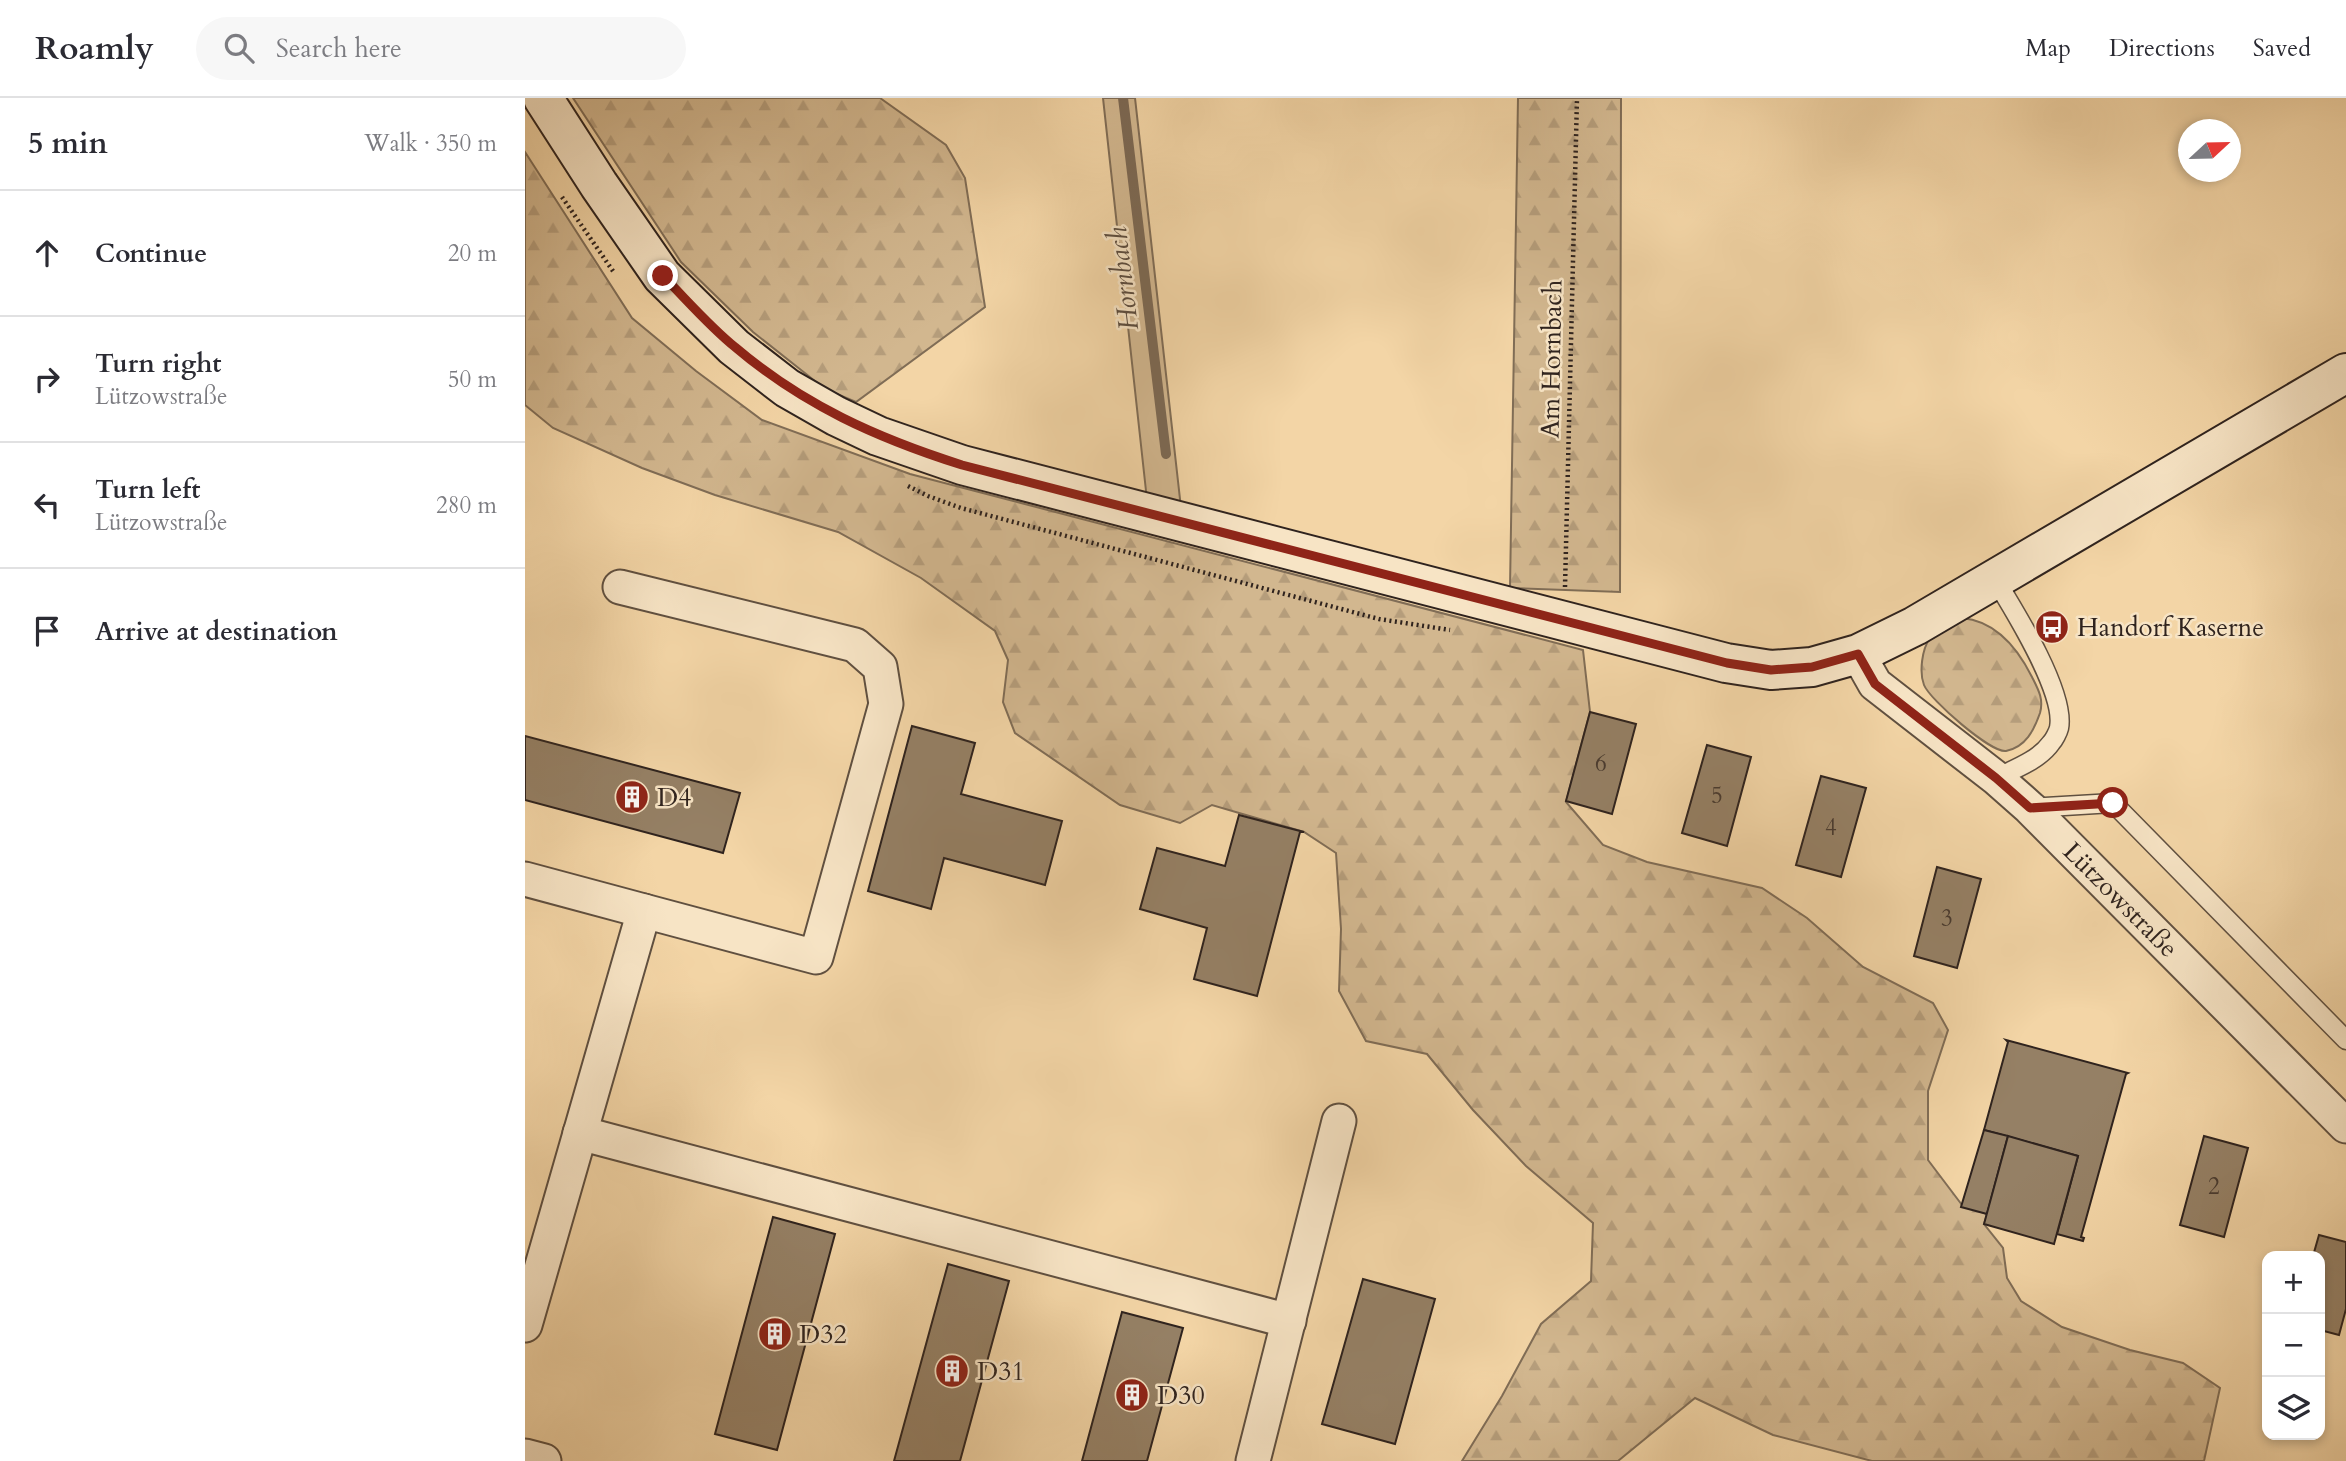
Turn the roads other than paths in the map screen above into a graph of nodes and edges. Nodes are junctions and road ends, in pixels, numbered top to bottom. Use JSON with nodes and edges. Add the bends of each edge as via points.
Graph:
{"nodes":[{"id":1,"x":543,"y":98,"type":"edge"},
{"id":2,"x":2346,"y":373,"type":"edge"},
{"id":3,"x":1995,"y":579,"type":"junction"},
{"id":4,"x":620,"y":587,"type":"dead end"},
{"id":5,"x":1858,"y":654,"type":"junction"},
{"id":6,"x":1996,"y":778,"type":"junction"},
{"id":7,"x":2030,"y":808,"type":"junction"},
{"id":8,"x":525,"y":878,"type":"edge"},
{"id":9,"x":644,"y":911,"type":"junction"},
{"id":10,"x":2346,"y":1040,"type":"edge"},
{"id":11,"x":1339,"y":1121,"type":"dead end"},
{"id":12,"x":2346,"y":1126,"type":"edge"},
{"id":13,"x":580,"y":1133,"type":"junction"},
{"id":14,"x":1289,"y":1321,"type":"junction"},
{"id":15,"x":525,"y":1325,"type":"edge"},
{"id":16,"x":525,"y":1456,"type":"edge"},
{"id":17,"x":544,"y":1461,"type":"edge"},
{"id":18,"x":1253,"y":1461,"type":"edge"}],
"edges":[{"from":1,"to":5,"type":"street","via":[[663,276],[734,346],[787,388],[878,436],[962,465],[1727,663],[1771,670],[1812,667]]},
{"from":2,"to":3,"type":"street"},
{"from":3,"to":5,"type":"street"},
{"from":3,"to":6,"type":"lane","via":[[2049,680],[2059,728],[2051,744],[2032,760]]},
{"from":4,"to":9,"type":"street","via":[[855,645],[880,667],[885,704],[816,957]]},
{"from":5,"to":6,"type":"street","name":"Lützowstraße","via":[[1875,684]]},
{"from":6,"to":7,"type":"street","name":"Lützowstraße"},
{"from":7,"to":10,"type":"lane","via":[[2113,803]]},
{"from":7,"to":12,"type":"street","name":"Lützowstraße"},
{"from":8,"to":9,"type":"street"},
{"from":9,"to":13,"type":"street"},
{"from":11,"to":14,"type":"street"},
{"from":13,"to":14,"type":"street"},
{"from":13,"to":15,"type":"street"},
{"from":14,"to":18,"type":"street"},
{"from":16,"to":17,"type":"street"}]}
